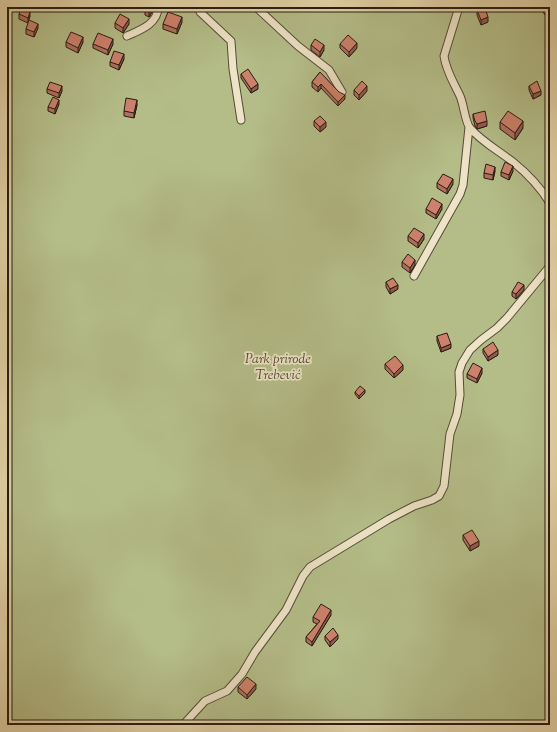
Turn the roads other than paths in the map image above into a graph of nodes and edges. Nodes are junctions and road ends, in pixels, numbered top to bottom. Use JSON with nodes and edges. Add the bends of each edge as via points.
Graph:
{"nodes":[{"id":1,"x":158,"y":7,"type":"edge"},
{"id":2,"x":200,"y":7,"type":"edge"},
{"id":3,"x":256,"y":7,"type":"edge"},
{"id":4,"x":459,"y":7,"type":"edge"},
{"id":5,"x":127,"y":36,"type":"dead end"},
{"id":6,"x":342,"y":92,"type":"edge"},
{"id":7,"x":241,"y":120,"type":"dead end"},
{"id":8,"x":469,"y":127,"type":"junction"},
{"id":9,"x":550,"y":203,"type":"edge"},
{"id":10,"x":550,"y":266,"type":"edge"},
{"id":11,"x":414,"y":276,"type":"dead end"},
{"id":12,"x":183,"y":725,"type":"edge"}],
"edges":[{"from":1,"to":5,"type":"street","via":[[157,14],[146,28]]},
{"from":2,"to":7,"type":"street","via":[[200,12],[231,41]]},
{"from":3,"to":6,"type":"street","via":[[298,46],[330,70]]},
{"from":4,"to":8,"type":"street","via":[[444,56],[445,65],[461,98]]},
{"from":8,"to":9,"type":"street","via":[[531,178]]},
{"from":8,"to":11,"type":"street","via":[[460,194]]},
{"from":10,"to":12,"type":"street","via":[[507,318],[470,350],[462,363],[459,372],[460,395],[457,414],[450,434],[444,486],[439,496],[389,519],[310,567],[286,610],[242,674],[227,691],[205,701]]}]}
